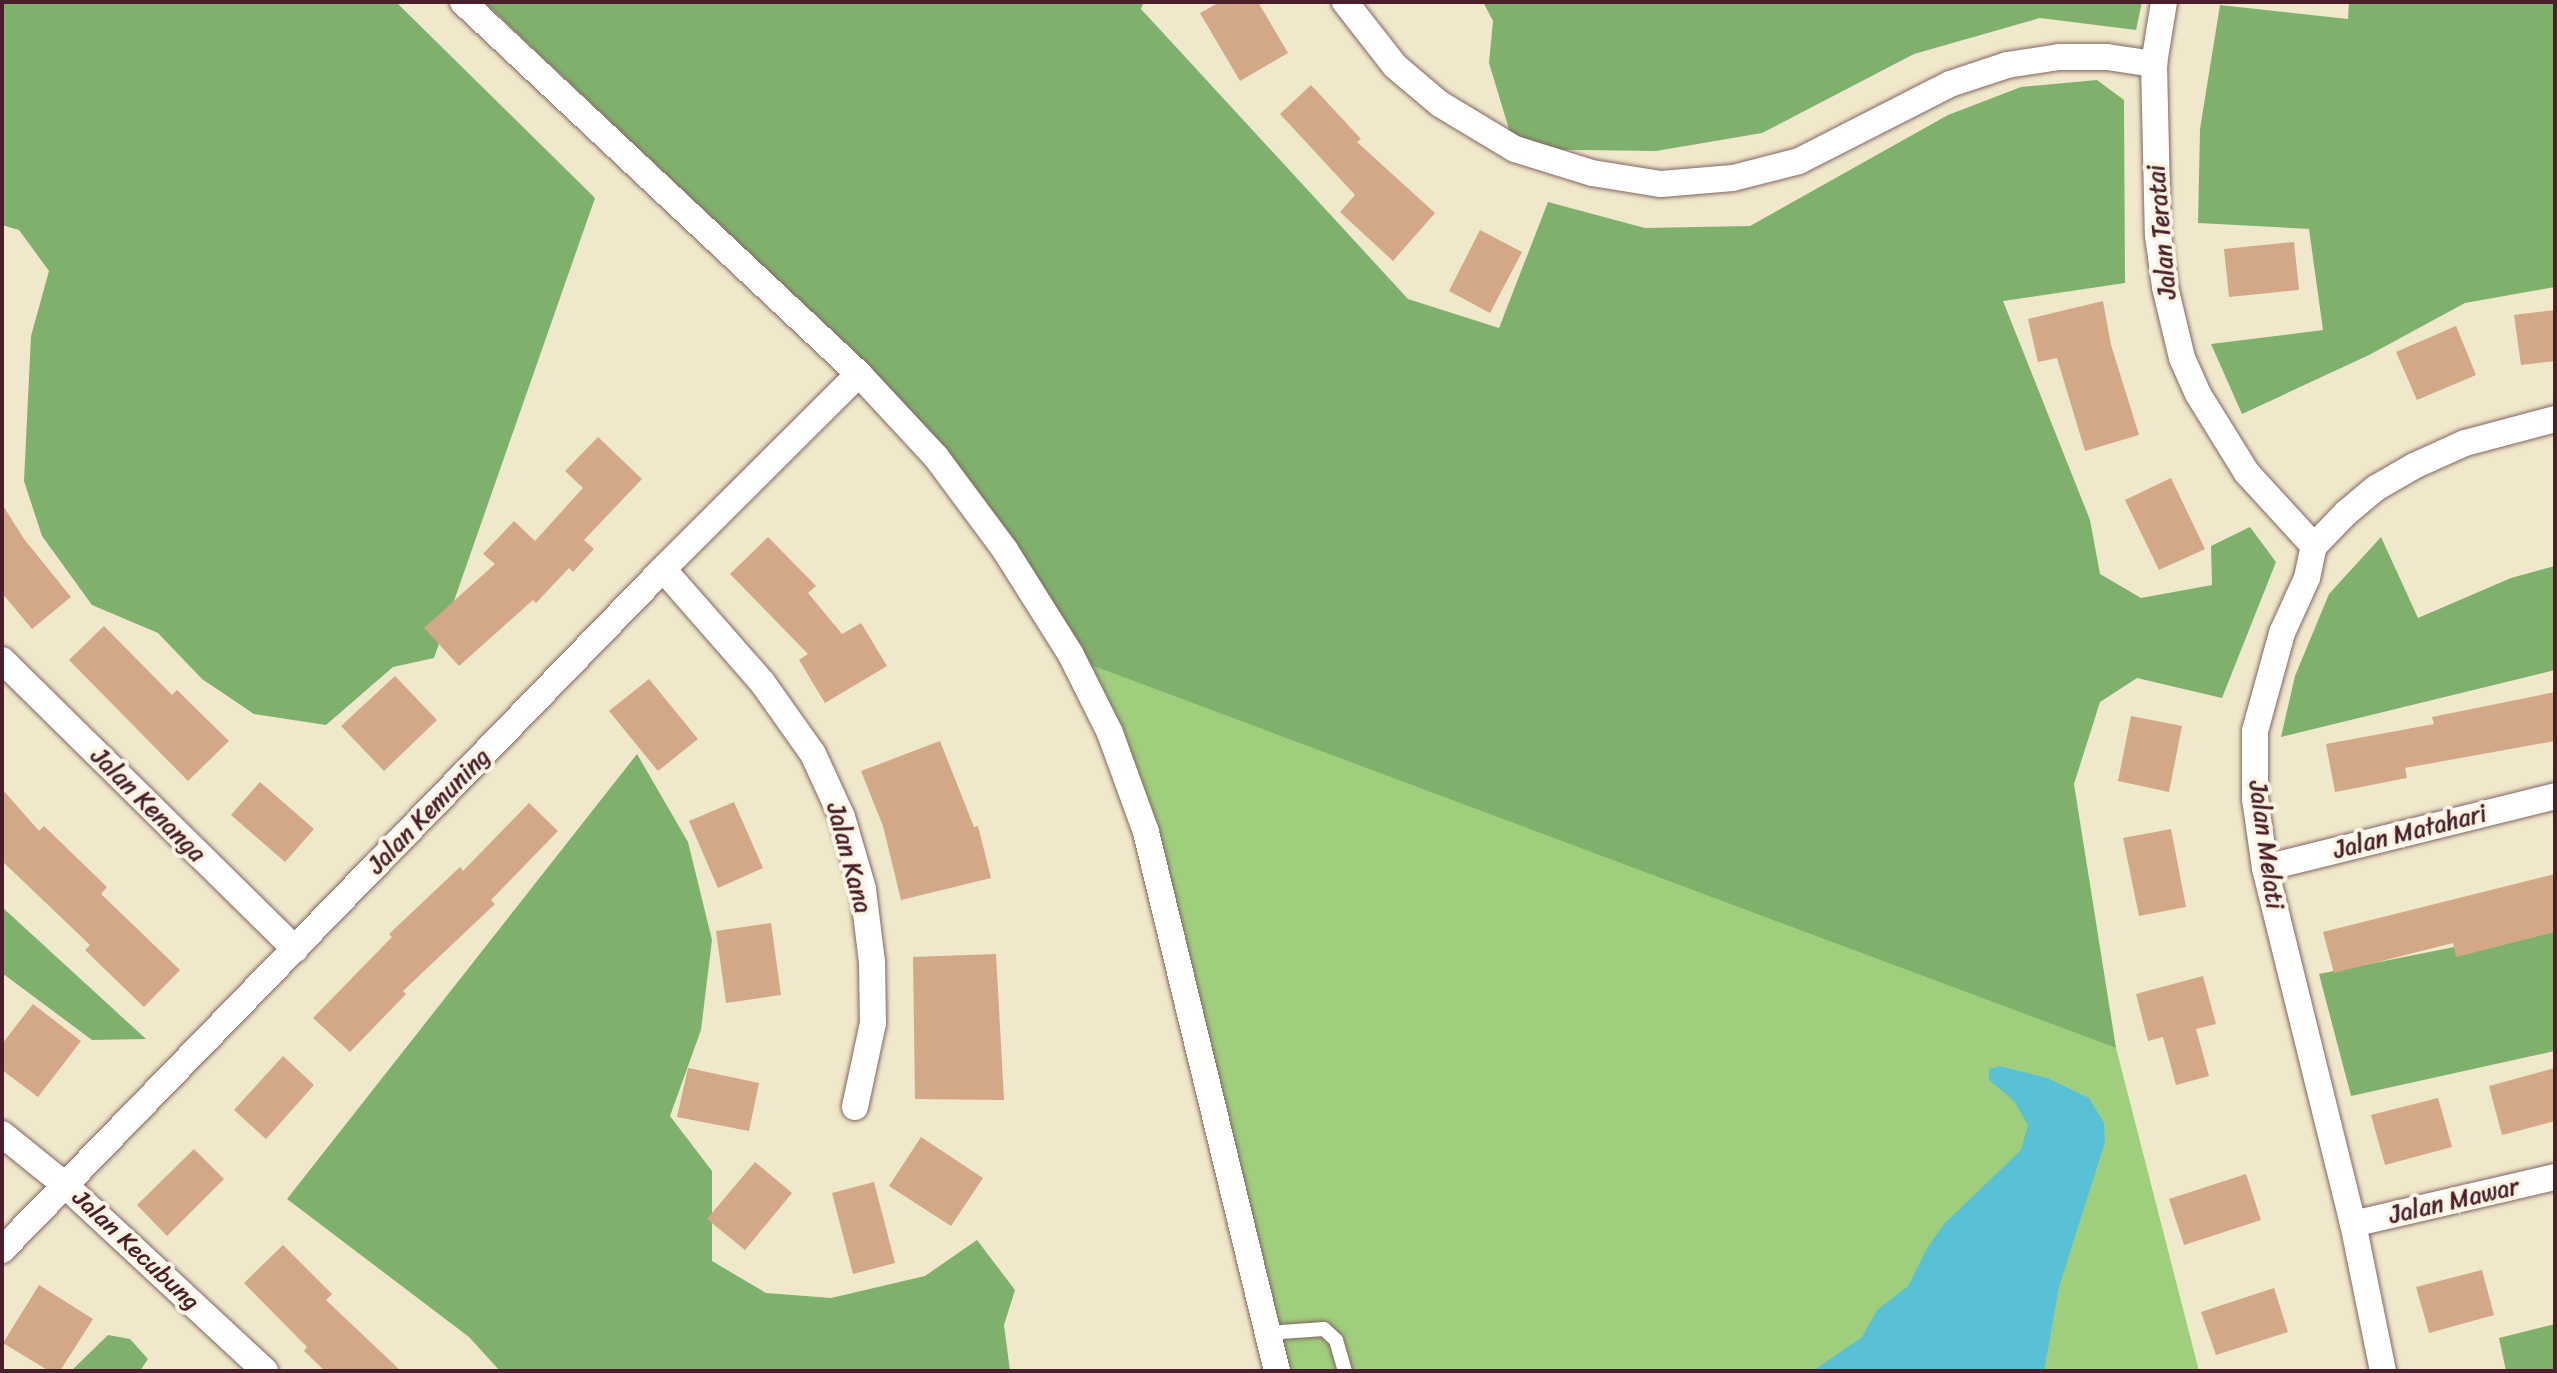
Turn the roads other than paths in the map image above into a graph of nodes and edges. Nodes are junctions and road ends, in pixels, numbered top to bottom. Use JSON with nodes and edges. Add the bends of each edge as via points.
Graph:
{"nodes":[{"id":1,"x":463,"y":2,"type":"edge"},
{"id":2,"x":1345,"y":2,"type":"edge"},
{"id":3,"x":2164,"y":2,"type":"edge"},
{"id":4,"x":2154,"y":64,"type":"junction"},
{"id":5,"x":859,"y":374,"type":"junction"},
{"id":6,"x":2555,"y":419,"type":"edge"},
{"id":7,"x":2314,"y":546,"type":"junction"},
{"id":8,"x":663,"y":569,"type":"junction"},
{"id":9,"x":2,"y":660,"type":"edge"},
{"id":10,"x":2555,"y":796,"type":"edge"},
{"id":11,"x":2265,"y":868,"type":"junction"},
{"id":12,"x":295,"y":949,"type":"junction"},
{"id":13,"x":855,"y":1107,"type":"dead end"},
{"id":14,"x":2,"y":1134,"type":"edge"},
{"id":15,"x":2555,"y":1177,"type":"edge"},
{"id":16,"x":65,"y":1185,"type":"junction"},
{"id":17,"x":2353,"y":1224,"type":"junction"},
{"id":18,"x":2,"y":1250,"type":"edge"},
{"id":19,"x":1267,"y":1333,"type":"junction"},
{"id":20,"x":265,"y":1371,"type":"edge"},
{"id":21,"x":1277,"y":1371,"type":"edge"},
{"id":22,"x":1345,"y":1371,"type":"edge"},
{"id":23,"x":2383,"y":1371,"type":"edge"}],
"edges":[{"from":1,"to":5,"type":"street"},
{"from":2,"to":4,"type":"street","via":[[1395,66],[1440,104],[1515,149],[1592,173],[1661,184],[1733,178],[1799,161],[1950,84],[2007,65],[2075,57]]},
{"from":3,"to":4,"type":"street","name":"Jalan Teratai"},
{"from":4,"to":7,"type":"street","name":"Jalan Teratai","via":[[2158,235],[2182,358],[2247,473]]},
{"from":5,"to":8,"type":"street","name":"Jalan Kemuning"},
{"from":5,"to":19,"type":"street","via":[[936,457],[1005,550],[1071,655],[1110,733],[1146,832]]},
{"from":6,"to":7,"type":"street","via":[[2465,443],[2414,466],[2376,488]]},
{"from":7,"to":11,"type":"street","name":"Jalan Melati","via":[[2307,578],[2282,633],[2255,731],[2255,799]]},
{"from":8,"to":12,"type":"street","name":"Jalan Kemuning"},
{"from":8,"to":13,"type":"street","name":"Jalan Kana","via":[[762,682],[813,754],[842,817],[863,889],[872,962],[873,1023]]},
{"from":9,"to":12,"type":"street","name":"Jalan Kenanga"},
{"from":10,"to":11,"type":"street","name":"Jalan Matahari"},
{"from":11,"to":17,"type":"street","name":"Jalan Melati"},
{"from":12,"to":16,"type":"street","name":"Jalan Kemuning"},
{"from":14,"to":16,"type":"street","name":"Jalan Kecubung"},
{"from":15,"to":17,"type":"street","name":"Jalan Mawar"},
{"from":16,"to":18,"type":"street","name":"Jalan Kemuning"},
{"from":16,"to":20,"type":"street","name":"Jalan Kecubung"},
{"from":17,"to":23,"type":"street","name":"Jalan Melati"},
{"from":19,"to":21,"type":"street"},
{"from":19,"to":22,"type":"lane","via":[[1324,1329],[1336,1340]]}]}
